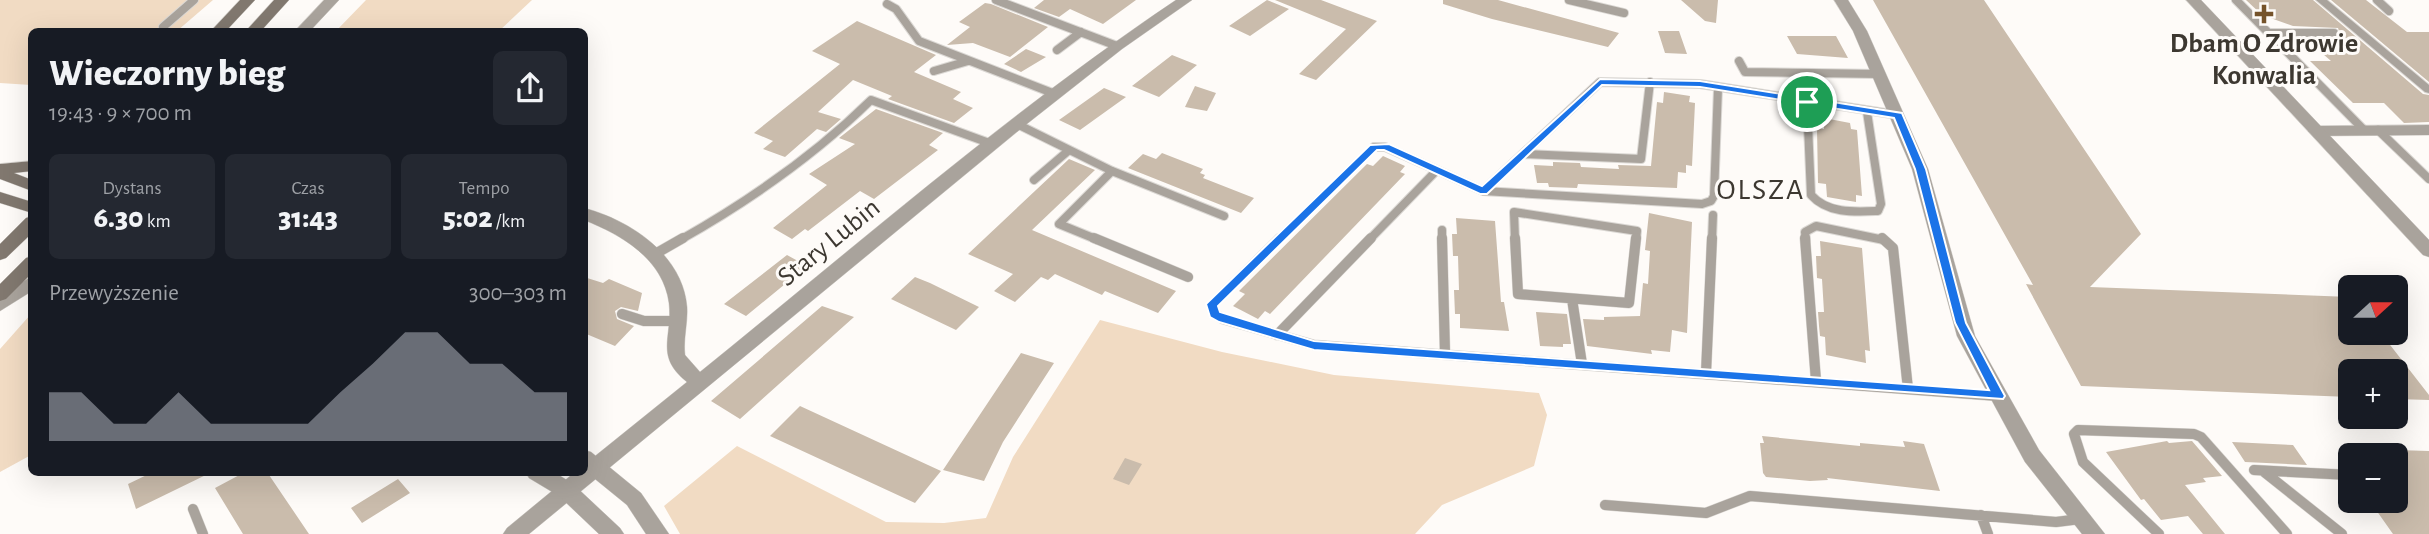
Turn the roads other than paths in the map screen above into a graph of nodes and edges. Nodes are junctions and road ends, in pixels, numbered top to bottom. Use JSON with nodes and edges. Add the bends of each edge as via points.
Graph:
{"nodes":[{"id":1,"x":194,"y":0,"type":"edge"},
{"id":2,"x":248,"y":0,"type":"edge"},
{"id":3,"x":282,"y":0,"type":"edge"},
{"id":4,"x":332,"y":0,"type":"edge"},
{"id":5,"x":996,"y":0,"type":"edge"},
{"id":6,"x":1185,"y":0,"type":"edge"},
{"id":7,"x":1569,"y":0,"type":"edge"},
{"id":8,"x":1841,"y":0,"type":"edge"},
{"id":9,"x":2193,"y":0,"type":"edge"},
{"id":10,"x":2236,"y":0,"type":"edge"},
{"id":11,"x":2321,"y":0,"type":"edge"},
{"id":12,"x":2377,"y":0,"type":"edge"},
{"id":13,"x":887,"y":4,"type":"dead end"},
{"id":14,"x":2389,"y":11,"type":"dead end"},
{"id":15,"x":1624,"y":13,"type":"dead end"},
{"id":16,"x":163,"y":27,"type":"dead end"},
{"id":17,"x":221,"y":28,"type":"edge"},
{"id":18,"x":256,"y":28,"type":"edge"},
{"id":19,"x":305,"y":28,"type":"edge"},
{"id":20,"x":1081,"y":32,"type":"junction"},
{"id":21,"x":2269,"y":33,"type":"junction"},
{"id":22,"x":2334,"y":33,"type":"dead end"},
{"id":23,"x":1117,"y":46,"type":"junction"},
{"id":24,"x":1057,"y":50,"type":"dead end"},
{"id":25,"x":968,"y":61,"type":"junction"},
{"id":26,"x":1740,"y":61,"type":"dead end"},
{"id":27,"x":934,"y":71,"type":"dead end"},
{"id":28,"x":1879,"y":74,"type":"junction"},
{"id":29,"x":1650,"y":82,"type":"junction"},
{"id":30,"x":1718,"y":88,"type":"junction"},
{"id":31,"x":2429,"y":90,"type":"edge"},
{"id":32,"x":1055,"y":94,"type":"junction"},
{"id":33,"x":1807,"y":102,"type":"junction"},
{"id":34,"x":1867,"y":112,"type":"junction"},
{"id":35,"x":1898,"y":115,"type":"junction"},
{"id":36,"x":1017,"y":124,"type":"junction"},
{"id":37,"x":2371,"y":130,"type":"junction"},
{"id":38,"x":2429,"y":130,"type":"edge"},
{"id":39,"x":2316,"y":131,"type":"junction"},
{"id":40,"x":992,"y":144,"type":"junction"},
{"id":41,"x":1069,"y":150,"type":"junction"},
{"id":42,"x":1524,"y":154,"type":"junction"},
{"id":43,"x":28,"y":167,"type":"edge"},
{"id":44,"x":1437,"y":170,"type":"junction"},
{"id":45,"x":0,"y":171,"type":"edge"},
{"id":46,"x":1112,"y":171,"type":"junction"},
{"id":47,"x":2429,"y":179,"type":"edge"},
{"id":48,"x":1034,"y":180,"type":"dead end"},
{"id":49,"x":28,"y":184,"type":"edge"},
{"id":50,"x":1483,"y":191,"type":"junction"},
{"id":51,"x":0,"y":197,"type":"edge"},
{"id":52,"x":28,"y":207,"type":"edge"},
{"id":53,"x":588,"y":214,"type":"edge"},
{"id":54,"x":1713,"y":215,"type":"dead end"},
{"id":55,"x":1224,"y":216,"type":"dead end"},
{"id":56,"x":28,"y":226,"type":"edge"},
{"id":57,"x":1442,"y":230,"type":"dead end"},
{"id":58,"x":2429,"y":251,"type":"edge"},
{"id":59,"x":0,"y":254,"type":"edge"},
{"id":60,"x":654,"y":254,"type":"junction"},
{"id":61,"x":28,"y":266,"type":"edge"},
{"id":62,"x":1188,"y":277,"type":"dead end"},
{"id":63,"x":28,"y":285,"type":"edge"},
{"id":64,"x":0,"y":295,"type":"edge"},
{"id":65,"x":1572,"y":299,"type":"junction"},
{"id":66,"x":0,"y":305,"type":"edge"},
{"id":67,"x":622,"y":314,"type":"dead end"},
{"id":68,"x":678,"y":321,"type":"junction"},
{"id":69,"x":1277,"y":335,"type":"junction"},
{"id":70,"x":1446,"y":354,"type":"junction"},
{"id":71,"x":1582,"y":364,"type":"junction"},
{"id":72,"x":1706,"y":373,"type":"junction"},
{"id":73,"x":699,"y":381,"type":"junction"},
{"id":74,"x":1816,"y":381,"type":"junction"},
{"id":75,"x":1908,"y":389,"type":"junction"},
{"id":76,"x":1998,"y":396,"type":"junction"},
{"id":77,"x":590,"y":461,"type":"edge"},
{"id":78,"x":2338,"y":474,"type":"edge"},
{"id":79,"x":543,"y":476,"type":"edge"},
{"id":80,"x":578,"y":476,"type":"edge"},
{"id":81,"x":566,"y":490,"type":"junction"},
{"id":82,"x":1605,"y":505,"type":"dead end"},
{"id":83,"x":193,"y":509,"type":"dead end"},
{"id":84,"x":1981,"y":515,"type":"junction"},
{"id":85,"x":2080,"y":519,"type":"junction"},
{"id":86,"x":203,"y":534,"type":"edge"},
{"id":87,"x":514,"y":534,"type":"edge"},
{"id":88,"x":613,"y":534,"type":"edge"},
{"id":89,"x":658,"y":534,"type":"edge"},
{"id":90,"x":1989,"y":534,"type":"edge"},
{"id":91,"x":2094,"y":534,"type":"edge"},
{"id":92,"x":2159,"y":534,"type":"edge"},
{"id":93,"x":2287,"y":534,"type":"edge"},
{"id":94,"x":2342,"y":534,"type":"edge"}],
"edges":[{"from":1,"to":16,"type":"lane"},
{"from":2,"to":17,"type":"main road"},
{"from":3,"to":18,"type":"main road"},
{"from":4,"to":19,"type":"street"},
{"from":5,"to":20,"type":"lane"},
{"from":6,"to":23,"type":"street","name":"Stary Lubin"},
{"from":7,"to":15,"type":"lane"},
{"from":8,"to":28,"type":"street"},
{"from":9,"to":39,"type":"street"},
{"from":10,"to":21,"type":"lane"},
{"from":11,"to":31,"type":"street"},
{"from":12,"to":14,"type":"lane"},
{"from":13,"to":25,"type":"lane","via":[[896,9],[919,41]]},
{"from":20,"to":23,"type":"lane"},
{"from":20,"to":24,"type":"lane"},
{"from":21,"to":22,"type":"lane"},
{"from":21,"to":37,"type":"lane"},
{"from":23,"to":32,"type":"street","name":"Stary Lubin"},
{"from":25,"to":27,"type":"lane"},
{"from":25,"to":32,"type":"lane"},
{"from":26,"to":28,"type":"lane","via":[[1745,72]]},
{"from":28,"to":35,"type":"street"},
{"from":29,"to":30,"type":"lane"},
{"from":29,"to":42,"type":"lane","via":[[1600,82]]},
{"from":29,"to":42,"type":"lane","via":[[1641,159]]},
{"from":30,"to":33,"type":"lane"},
{"from":30,"to":50,"type":"lane","via":[[1711,201]]},
{"from":32,"to":36,"type":"street","name":"Stary Lubin"},
{"from":33,"to":34,"type":"lane"},
{"from":33,"to":34,"type":"lane","via":[[1811,195],[1827,208],[1878,211],[1881,204]]},
{"from":34,"to":35,"type":"lane"},
{"from":35,"to":76,"type":"street","via":[[1920,169],[1961,323]]},
{"from":36,"to":40,"type":"street","name":"Stary Lubin"},
{"from":36,"to":41,"type":"lane"},
{"from":37,"to":38,"type":"street"},
{"from":37,"to":39,"type":"street"},
{"from":37,"to":47,"type":"lane"},
{"from":39,"to":58,"type":"street"},
{"from":40,"to":60,"type":"lane","via":[[871,100],[830,140],[726,214]]},
{"from":40,"to":73,"type":"street","name":"Stary Lubin"},
{"from":41,"to":46,"type":"lane"},
{"from":41,"to":48,"type":"lane"},
{"from":42,"to":50,"type":"lane"},
{"from":43,"to":45,"type":"main road"},
{"from":44,"to":50,"type":"lane"},
{"from":44,"to":69,"type":"lane"},
{"from":44,"to":69,"type":"lane","via":[[1385,146],[1374,147],[1212,304],[1214,314],[1223,319]]},
{"from":45,"to":49,"type":"main road"},
{"from":46,"to":55,"type":"lane"},
{"from":46,"to":62,"type":"lane","via":[[1059,224]]},
{"from":51,"to":52,"type":"main road"},
{"from":53,"to":60,"type":"street","via":[[631,234]]},
{"from":54,"to":72,"type":"lane"},
{"from":56,"to":59,"type":"main road"},
{"from":57,"to":70,"type":"lane"},
{"from":60,"to":68,"type":"street","via":[[670,279],[678,302]]},
{"from":61,"to":64,"type":"main road"},
{"from":63,"to":66,"type":"street"},
{"from":65,"to":65,"type":"lane","via":[[1629,303],[1637,231],[1514,212],[1518,294]]},
{"from":65,"to":71,"type":"lane"},
{"from":67,"to":68,"type":"lane","via":[[644,321]]},
{"from":68,"to":73,"type":"street","via":[[678,364]]},
{"from":69,"to":70,"type":"lane","via":[[1314,345]]},
{"from":70,"to":71,"type":"lane"},
{"from":71,"to":72,"type":"lane"},
{"from":72,"to":74,"type":"lane"},
{"from":73,"to":77,"type":"street","name":"Stary Lubin"},
{"from":74,"to":75,"type":"lane"},
{"from":74,"to":75,"type":"lane","via":[[1805,232],[1816,226],[1882,238],[1893,248]]},
{"from":75,"to":76,"type":"lane"},
{"from":76,"to":85,"type":"street","via":[[2032,456]]},
{"from":77,"to":89,"type":"street","via":[[634,499]]},
{"from":78,"to":94,"type":"lane","via":[[2258,470]]},
{"from":79,"to":81,"type":"street"},
{"from":80,"to":81,"type":"street","name":"Stary Lubin"},
{"from":81,"to":87,"type":"street","name":"Stary Lubin"},
{"from":81,"to":88,"type":"street"},
{"from":82,"to":84,"type":"lane","via":[[1706,513],[1751,496]]},
{"from":83,"to":86,"type":"lane"},
{"from":84,"to":85,"type":"lane","via":[[2056,522]]},
{"from":84,"to":90,"type":"lane"},
{"from":85,"to":91,"type":"street"},
{"from":92,"to":93,"type":"lane","via":[[2083,462],[2074,434],[2078,430],[2201,437]]}]}
